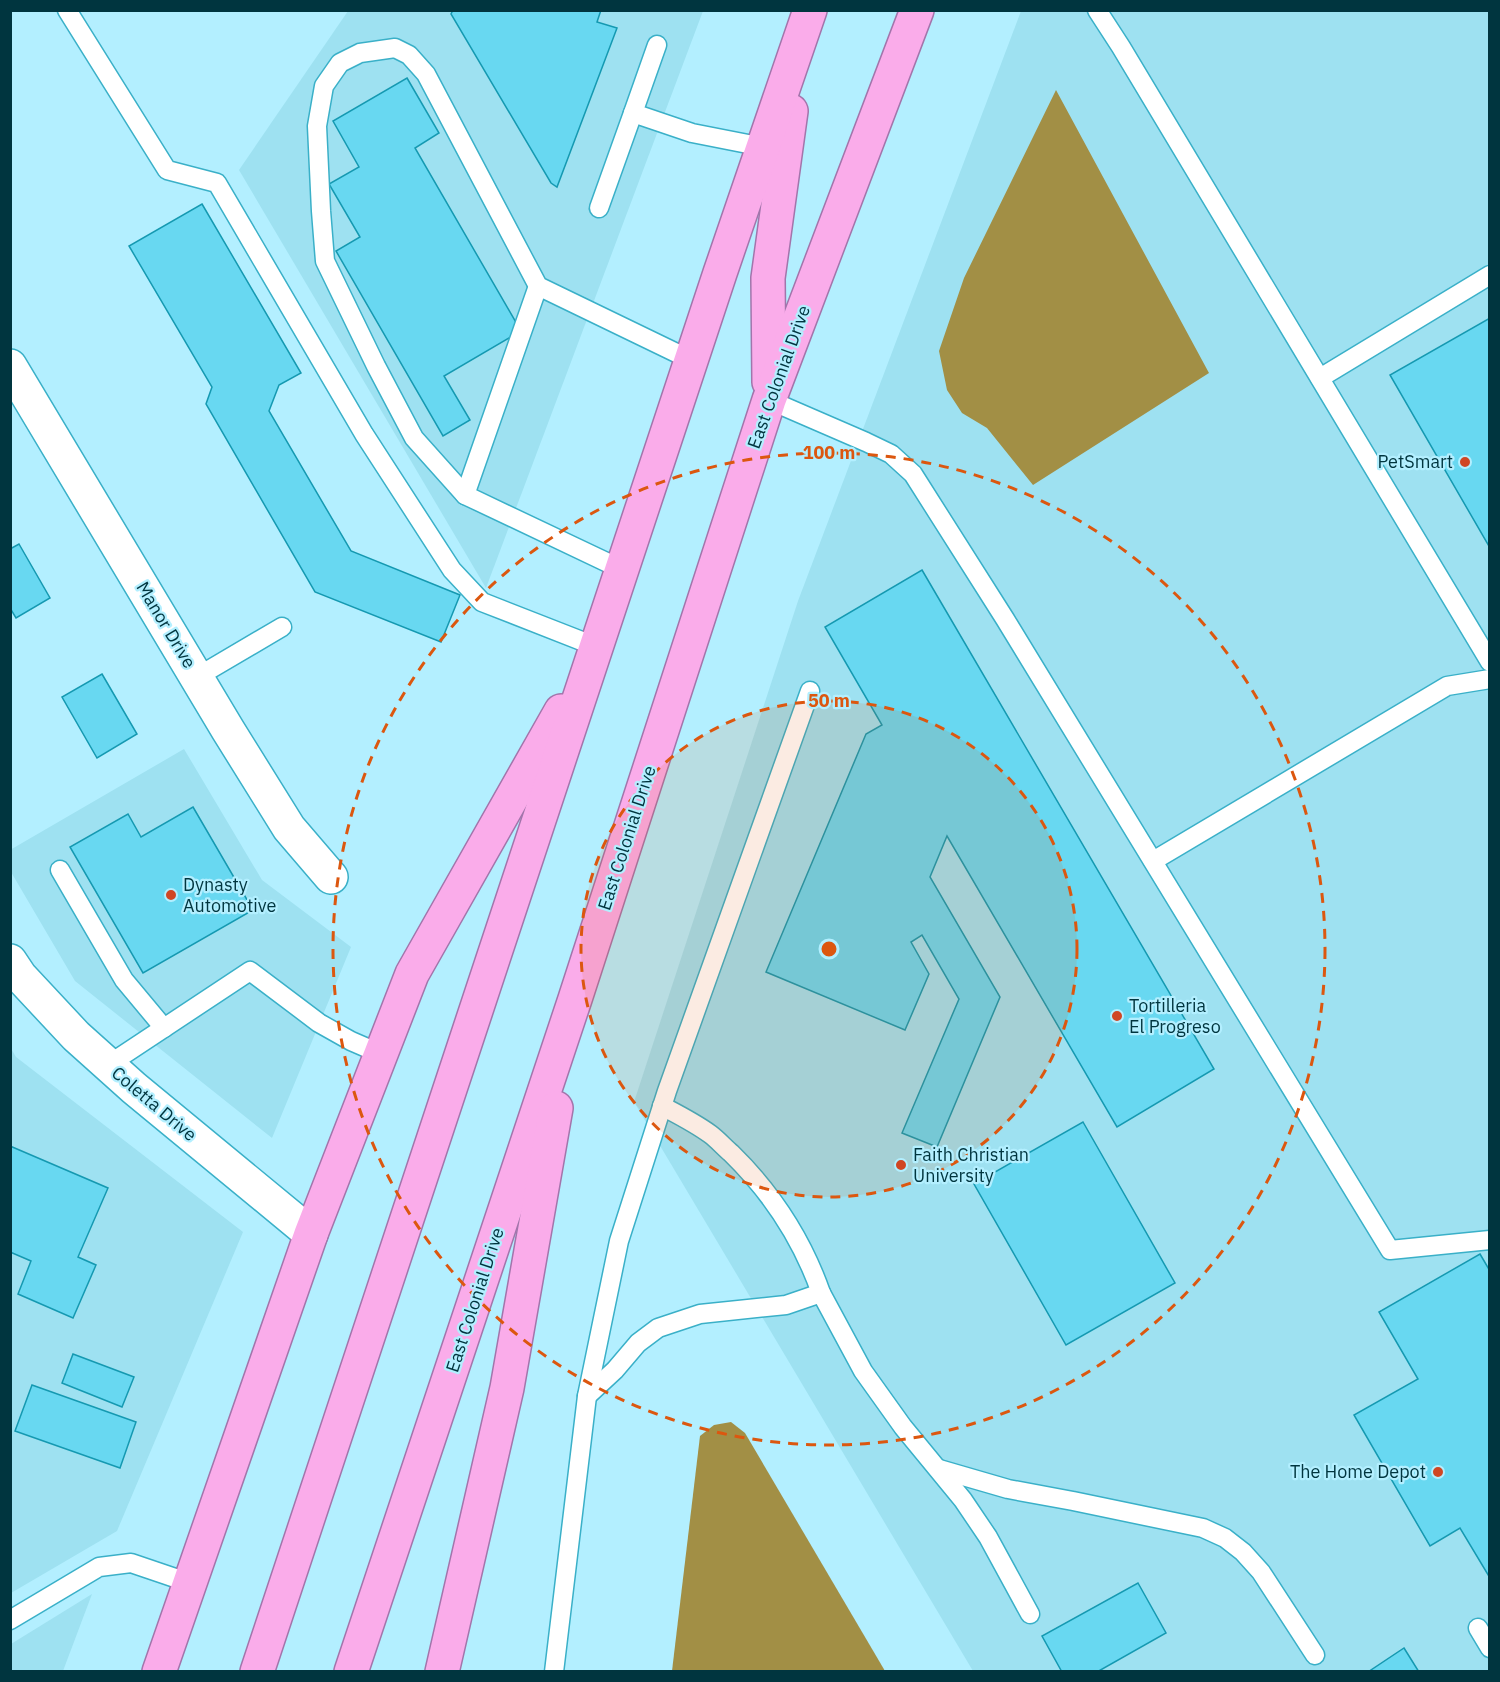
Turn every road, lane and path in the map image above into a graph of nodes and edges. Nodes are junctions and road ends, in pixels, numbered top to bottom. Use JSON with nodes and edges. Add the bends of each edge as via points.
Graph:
{"nodes":[{"id":1,"x":67,"y":10,"type":"edge"},
{"id":2,"x":917,"y":10,"type":"edge"},
{"id":3,"x":1097,"y":10,"type":"edge"},
{"id":4,"x":806,"y":21,"type":"edge"},
{"id":5,"x":657,"y":45,"type":"dead end"},
{"id":6,"x":633,"y":113,"type":"junction"},
{"id":7,"x":763,"y":147,"type":"junction"},
{"id":8,"x":599,"y":208,"type":"dead end"},
{"id":9,"x":1490,"y":275,"type":"edge"},
{"id":10,"x":538,"y":286,"type":"junction"},
{"id":11,"x":692,"y":360,"type":"junction"},
{"id":12,"x":10,"y":366,"type":"edge"},
{"id":13,"x":1320,"y":378,"type":"junction"},
{"id":14,"x":769,"y":400,"type":"junction"},
{"id":15,"x":465,"y":495,"type":"junction"},
{"id":16,"x":623,"y":570,"type":"junction"},
{"id":17,"x":282,"y":627,"type":"dead end"},
{"id":18,"x":597,"y":647,"type":"junction"},
{"id":19,"x":1490,"y":662,"type":"edge"},
{"id":20,"x":197,"y":677,"type":"junction"},
{"id":21,"x":1490,"y":679,"type":"edge"},
{"id":22,"x":810,"y":691,"type":"dead end"},
{"id":23,"x":1153,"y":861,"type":"junction"},
{"id":24,"x":60,"y":870,"type":"dead end"},
{"id":25,"x":331,"y":877,"type":"dead end"},
{"id":26,"x":10,"y":961,"type":"edge"},
{"id":27,"x":575,"y":999,"type":"junction"},
{"id":28,"x":164,"y":1028,"type":"junction"},
{"id":29,"x":381,"y":1054,"type":"junction"},
{"id":30,"x":108,"y":1065,"type":"junction"},
{"id":31,"x":662,"y":1106,"type":"junction"},
{"id":32,"x":311,"y":1234,"type":"junction"},
{"id":33,"x":1490,"y":1240,"type":"edge"},
{"id":34,"x":821,"y":1293,"type":"junction"},
{"id":35,"x":587,"y":1396,"type":"junction"},
{"id":36,"x":939,"y":1469,"type":"junction"},
{"id":37,"x":190,"y":1583,"type":"junction"},
{"id":38,"x":1030,"y":1614,"type":"dead end"},
{"id":39,"x":10,"y":1620,"type":"edge"},
{"id":40,"x":1478,"y":1628,"type":"dead end"},
{"id":41,"x":1490,"y":1648,"type":"edge"},
{"id":42,"x":1315,"y":1655,"type":"dead end"},
{"id":43,"x":159,"y":1671,"type":"edge"},
{"id":44,"x":257,"y":1671,"type":"edge"},
{"id":45,"x":351,"y":1671,"type":"edge"},
{"id":46,"x":442,"y":1671,"type":"edge"},
{"id":47,"x":554,"y":1671,"type":"edge"}],
"edges":[{"from":1,"to":18,"type":"lane","via":[[167,170],[217,183],[364,434],[452,570],[482,602]]},
{"from":2,"to":14,"type":"highway","name":"East Colonial Drive"},
{"from":3,"to":13,"type":"lane"},
{"from":4,"to":7,"type":"highway"},
{"from":4,"to":14,"type":"highway","via":[[768,278]]},
{"from":5,"to":6,"type":"lane"},
{"from":6,"to":7,"type":"lane","via":[[692,133]]},
{"from":6,"to":8,"type":"lane"},
{"from":7,"to":11,"type":"highway"},
{"from":9,"to":13,"type":"lane"},
{"from":10,"to":11,"type":"lane"},
{"from":10,"to":15,"type":"lane"},
{"from":10,"to":15,"type":"lane","via":[[426,74],[409,55],[394,48],[360,53],[340,63],[324,86],[317,126],[325,261],[414,438]]},
{"from":11,"to":16,"type":"highway"},
{"from":12,"to":20,"type":"street","name":"Manor Drive"},
{"from":13,"to":19,"type":"lane"},
{"from":14,"to":23,"type":"lane","via":[[891,454],[913,474]]},
{"from":14,"to":27,"type":"highway","name":"East Colonial Drive"},
{"from":15,"to":16,"type":"lane"},
{"from":16,"to":18,"type":"highway"},
{"from":17,"to":20,"type":"lane"},
{"from":18,"to":29,"type":"highway","via":[[412,974]]},
{"from":18,"to":44,"type":"highway"},
{"from":20,"to":25,"type":"street","name":"Manor Drive","via":[[289,828]]},
{"from":21,"to":23,"type":"lane","via":[[1447,686]]},
{"from":22,"to":31,"type":"lane"},
{"from":23,"to":33,"type":"lane","via":[[1390,1250]]},
{"from":24,"to":28,"type":"lane","via":[[124,980]]},
{"from":26,"to":30,"type":"street","name":"Coletta Drive","via":[[68,1028]]},
{"from":27,"to":45,"type":"highway","name":"East Colonial Drive"},
{"from":27,"to":46,"type":"highway","via":[[507,1389]]},
{"from":28,"to":29,"type":"lane","via":[[250,971],[319,1023]]},
{"from":28,"to":30,"type":"lane"},
{"from":29,"to":32,"type":"highway"},
{"from":30,"to":32,"type":"street","name":"Coletta Drive"},
{"from":31,"to":34,"type":"lane","via":[[712,1135],[767,1192],[802,1246]]},
{"from":31,"to":35,"type":"lane","via":[[619,1241]]},
{"from":32,"to":37,"type":"highway"},
{"from":34,"to":35,"type":"lane","via":[[786,1305],[700,1314],[658,1328],[638,1343]]},
{"from":34,"to":36,"type":"lane","via":[[863,1371]]},
{"from":35,"to":47,"type":"lane"},
{"from":36,"to":38,"type":"lane","via":[[988,1537]]},
{"from":36,"to":42,"type":"lane","via":[[1008,1489],[1203,1528],[1225,1538],[1261,1572]]},
{"from":37,"to":39,"type":"lane","via":[[131,1563],[99,1568]]},
{"from":37,"to":43,"type":"highway"},
{"from":40,"to":41,"type":"lane"}]}
